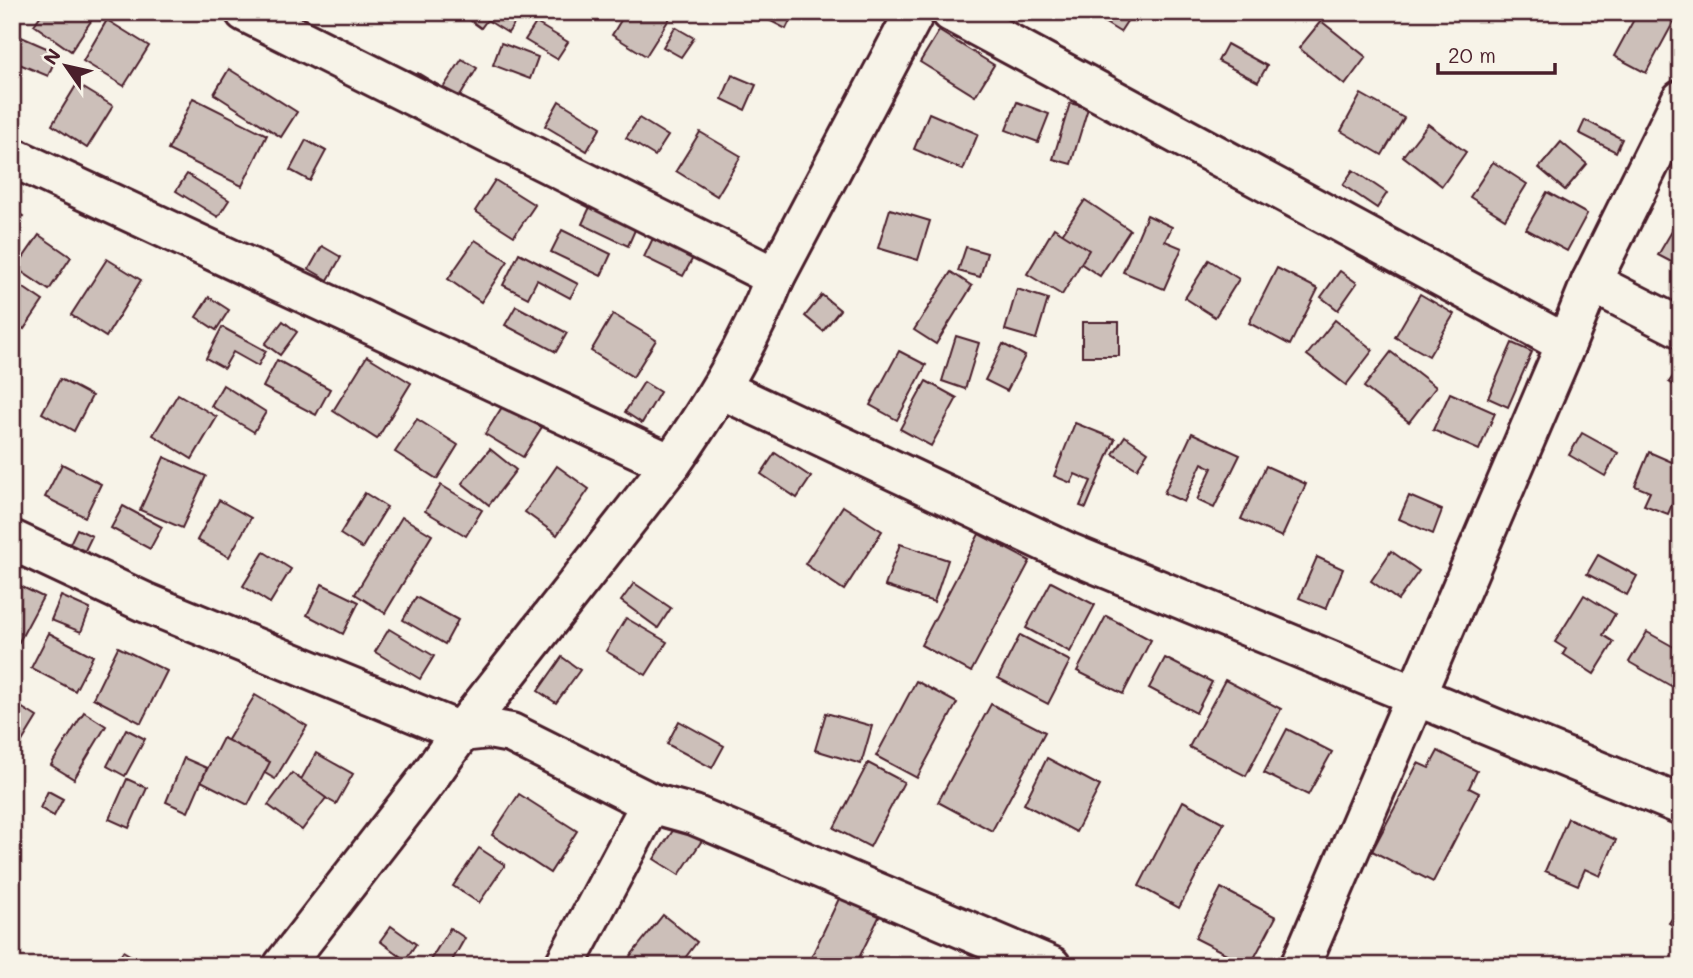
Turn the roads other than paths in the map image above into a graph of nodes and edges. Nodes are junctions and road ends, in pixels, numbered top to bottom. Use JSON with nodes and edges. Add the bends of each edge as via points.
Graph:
{"nodes":[{"id":1,"x":244,"y":12,"type":"edge"},
{"id":2,"x":915,"y":12,"type":"edge"},
{"id":3,"x":951,"y":12,"type":"edge"},
{"id":4,"x":1681,"y":100,"type":"edge"},
{"id":5,"x":12,"y":158,"type":"edge"},
{"id":6,"x":775,"y":277,"type":"junction"},
{"id":7,"x":1591,"y":282,"type":"junction"},
{"id":8,"x":1681,"y":328,"type":"edge"},
{"id":9,"x":1566,"y":344,"type":"junction"},
{"id":10,"x":722,"y":390,"type":"junction"},
{"id":11,"x":671,"y":464,"type":"junction"},
{"id":12,"x":12,"y":540,"type":"edge"},
{"id":13,"x":1415,"y":697,"type":"junction"},
{"id":14,"x":461,"y":732,"type":"junction"},
{"id":15,"x":651,"y":803,"type":"junction"},
{"id":16,"x":1681,"y":805,"type":"edge"},
{"id":17,"x":284,"y":966,"type":"edge"},
{"id":18,"x":564,"y":966,"type":"edge"},
{"id":19,"x":1051,"y":966,"type":"edge"},
{"id":20,"x":1300,"y":966,"type":"edge"}],
"edges":[{"from":1,"to":6,"type":"street"},
{"from":2,"to":6,"type":"street"},
{"from":3,"to":9,"type":"street"},
{"from":4,"to":7,"type":"street"},
{"from":5,"to":11,"type":"street"},
{"from":6,"to":10,"type":"street","via":[[760,318]]},
{"from":7,"to":8,"type":"street"},
{"from":7,"to":9,"type":"street"},
{"from":9,"to":13,"type":"street"},
{"from":10,"to":11,"type":"street"},
{"from":10,"to":13,"type":"street","via":[[1067,552]]},
{"from":11,"to":14,"type":"street"},
{"from":12,"to":14,"type":"street","via":[[144,602]]},
{"from":13,"to":16,"type":"street"},
{"from":13,"to":20,"type":"street"},
{"from":14,"to":15,"type":"street","via":[[489,729],[511,733]]},
{"from":14,"to":17,"type":"street"},
{"from":15,"to":18,"type":"street"},
{"from":15,"to":19,"type":"street","via":[[694,815]]}]}
